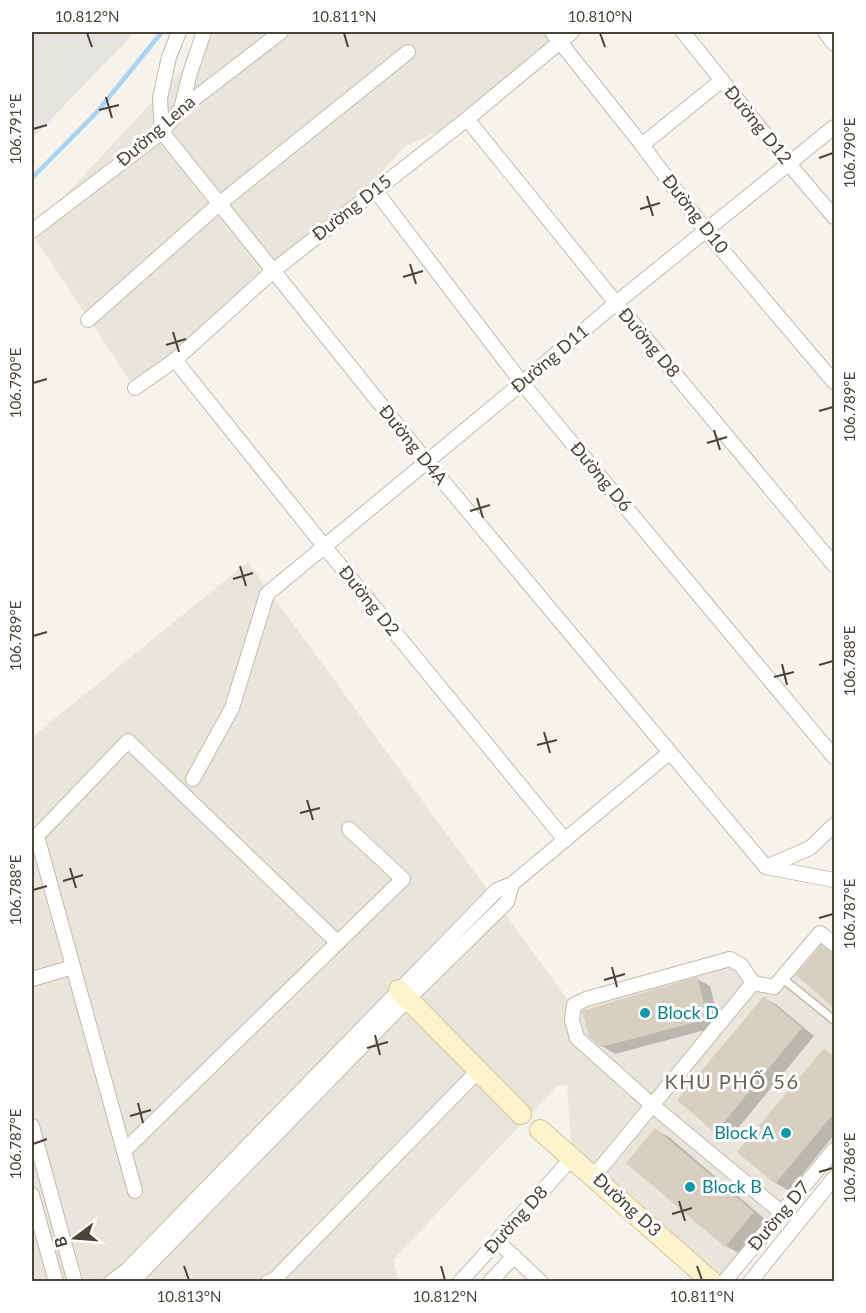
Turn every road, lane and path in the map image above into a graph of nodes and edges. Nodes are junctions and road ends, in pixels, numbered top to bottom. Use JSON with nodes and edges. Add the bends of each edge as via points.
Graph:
{"nodes":[{"id":1,"x":178,"y":32,"type":"edge"},
{"id":2,"x":204,"y":32,"type":"edge"},
{"id":3,"x":281,"y":32,"type":"edge"},
{"id":4,"x":572,"y":32,"type":"edge"},
{"id":5,"x":683,"y":32,"type":"edge"},
{"id":6,"x":825,"y":32,"type":"edge"},
{"id":7,"x":556,"y":37,"type":"edge"},
{"id":8,"x":834,"y":44,"type":"edge"},
{"id":9,"x":408,"y":52,"type":"dead end"},
{"id":10,"x":722,"y":80,"type":"junction"},
{"id":11,"x":181,"y":109,"type":"junction"},
{"id":12,"x":467,"y":119,"type":"junction"},
{"id":13,"x":834,"y":127,"type":"edge"},
{"id":14,"x":162,"y":132,"type":"junction"},
{"id":15,"x":642,"y":145,"type":"junction"},
{"id":16,"x":789,"y":164,"type":"junction"},
{"id":17,"x":375,"y":190,"type":"junction"},
{"id":18,"x":219,"y":204,"type":"junction"},
{"id":19,"x":834,"y":217,"type":"edge"},
{"id":20,"x":32,"y":231,"type":"edge"},
{"id":21,"x":706,"y":231,"type":"junction"},
{"id":22,"x":273,"y":271,"type":"junction"},
{"id":23,"x":616,"y":303,"type":"junction"},
{"id":24,"x":88,"y":320,"type":"dead end"},
{"id":25,"x":175,"y":360,"type":"junction"},
{"id":26,"x":834,"y":382,"type":"edge"},
{"id":27,"x":522,"y":383,"type":"junction"},
{"id":28,"x":135,"y":388,"type":"dead end"},
{"id":29,"x":426,"y":461,"type":"junction"},
{"id":30,"x":324,"y":546,"type":"junction"},
{"id":31,"x":834,"y":565,"type":"edge"},
{"id":32,"x":669,"y":753,"type":"junction"},
{"id":33,"x":834,"y":757,"type":"edge"},
{"id":34,"x":193,"y":779,"type":"dead end"},
{"id":35,"x":834,"y":825,"type":"edge"},
{"id":36,"x":349,"y":829,"type":"dead end"},
{"id":37,"x":566,"y":840,"type":"junction"},
{"id":38,"x":766,"y":867,"type":"junction"},
{"id":39,"x":834,"y":880,"type":"edge"},
{"id":40,"x":338,"y":942,"type":"junction"},
{"id":41,"x":834,"y":944,"type":"edge"},
{"id":42,"x":73,"y":967,"type":"junction"},
{"id":43,"x":782,"y":978,"type":"junction"},
{"id":44,"x":32,"y":979,"type":"edge"},
{"id":45,"x":753,"y":983,"type":"junction"},
{"id":46,"x":404,"y":994,"type":"junction"},
{"id":47,"x":834,"y":1020,"type":"edge"},
{"id":48,"x":478,"y":1071,"type":"junction"},
{"id":49,"x":652,"y":1105,"type":"junction"},
{"id":50,"x":521,"y":1114,"type":"dead end"},
{"id":51,"x":32,"y":1126,"type":"edge"},
{"id":52,"x":540,"y":1130,"type":"dead end"},
{"id":53,"x":834,"y":1150,"type":"edge"},
{"id":54,"x":124,"y":1151,"type":"junction"},
{"id":55,"x":572,"y":1158,"type":"junction"},
{"id":56,"x":594,"y":1176,"type":"junction"},
{"id":57,"x":834,"y":1178,"type":"edge"},
{"id":58,"x":135,"y":1191,"type":"dead end"},
{"id":59,"x":32,"y":1195,"type":"edge"},
{"id":60,"x":782,"y":1213,"type":"junction"},
{"id":61,"x":498,"y":1241,"type":"junction"},
{"id":62,"x":514,"y":1256,"type":"junction"},
{"id":63,"x":135,"y":1278,"type":"edge"},
{"id":64,"x":56,"y":1281,"type":"edge"},
{"id":65,"x":75,"y":1281,"type":"edge"},
{"id":66,"x":111,"y":1281,"type":"edge"},
{"id":67,"x":268,"y":1281,"type":"edge"},
{"id":68,"x":460,"y":1281,"type":"edge"},
{"id":69,"x":490,"y":1281,"type":"edge"},
{"id":70,"x":541,"y":1281,"type":"edge"},
{"id":71,"x":712,"y":1281,"type":"edge"},
{"id":72,"x":724,"y":1281,"type":"edge"},
{"id":73,"x":750,"y":1281,"type":"edge"}],
"edges":[{"from":1,"to":14,"type":"street","via":[[160,98]]},
{"from":2,"to":11,"type":"street"},
{"from":3,"to":11,"type":"street","name":"Đường Lena"},
{"from":4,"to":7,"type":"street","name":"Đường D15"},
{"from":5,"to":10,"type":"street","name":"Đường D12"},
{"from":6,"to":8,"type":"street"},
{"from":7,"to":12,"type":"street","name":"Đường D15"},
{"from":7,"to":15,"type":"street","name":"Đường D10"},
{"from":9,"to":18,"type":"street"},
{"from":10,"to":15,"type":"street"},
{"from":10,"to":16,"type":"street","name":"Đường D12"},
{"from":11,"to":14,"type":"street","name":"Đường Lena"},
{"from":12,"to":17,"type":"street","name":"Đường D15"},
{"from":12,"to":23,"type":"street","name":"Đường D8"},
{"from":13,"to":16,"type":"street","name":"Đường D11"},
{"from":14,"to":18,"type":"street","name":"Đường D4A"},
{"from":14,"to":20,"type":"street","name":"Đường Lena"},
{"from":15,"to":21,"type":"street","name":"Đường D10"},
{"from":16,"to":19,"type":"street","name":"Đường D12"},
{"from":16,"to":21,"type":"street","name":"Đường D11"},
{"from":17,"to":22,"type":"street","name":"Đường D15"},
{"from":17,"to":27,"type":"street","name":"Đường D6"},
{"from":18,"to":22,"type":"street","name":"Đường D4A"},
{"from":18,"to":24,"type":"street"},
{"from":21,"to":23,"type":"street","name":"Đường D11"},
{"from":21,"to":26,"type":"street","name":"Đường D10"},
{"from":22,"to":25,"type":"street","name":"Đường D15"},
{"from":22,"to":29,"type":"street","name":"Đường D4A"},
{"from":23,"to":27,"type":"street","name":"Đường D11"},
{"from":23,"to":31,"type":"street","name":"Đường D8"},
{"from":25,"to":28,"type":"street","name":"Đường D15"},
{"from":25,"to":30,"type":"street","name":"Đường D2"},
{"from":27,"to":29,"type":"street","name":"Đường D11"},
{"from":27,"to":33,"type":"street","name":"Đường D6"},
{"from":29,"to":30,"type":"street","name":"Đường D11"},
{"from":29,"to":32,"type":"street","name":"Đường D4A"},
{"from":30,"to":34,"type":"street","name":"Đường D11","via":[[267,594],[232,708]]},
{"from":30,"to":37,"type":"street","name":"Đường D2"},
{"from":32,"to":37,"type":"street"},
{"from":32,"to":38,"type":"street","name":"Đường D4A"},
{"from":35,"to":38,"type":"street","via":[[810,848]]},
{"from":36,"to":40,"type":"street","via":[[403,879]]},
{"from":37,"to":46,"type":"street","via":[[512,884],[497,890]]},
{"from":38,"to":39,"type":"street"},
{"from":40,"to":42,"type":"street","via":[[128,741],[37,836]]},
{"from":40,"to":54,"type":"street"},
{"from":41,"to":43,"type":"street","via":[[820,933]]},
{"from":42,"to":44,"type":"street"},
{"from":42,"to":54,"type":"street"},
{"from":43,"to":45,"type":"street","via":[[774,987]]},
{"from":43,"to":47,"type":"lane"},
{"from":45,"to":49,"type":"street"},
{"from":45,"to":49,"type":"street","via":[[741,965],[730,959],[574,1005],[572,1020],[577,1038]]},
{"from":46,"to":48,"type":"street"},
{"from":46,"to":63,"type":"street"},
{"from":48,"to":50,"type":"street"},
{"from":48,"to":67,"type":"street","via":[[274,1280]]},
{"from":49,"to":56,"type":"street"},
{"from":49,"to":60,"type":"street"},
{"from":51,"to":65,"type":"street"},
{"from":52,"to":55,"type":"street","name":"Đường D3"},
{"from":53,"to":60,"type":"street","name":"Đường D7"},
{"from":54,"to":58,"type":"street"},
{"from":55,"to":56,"type":"street","name":"Đường D3"},
{"from":55,"to":61,"type":"street","name":"Đường D8"},
{"from":56,"to":71,"type":"street","name":"Đường D3"},
{"from":57,"to":73,"type":"street","name":"Đường D7"},
{"from":59,"to":64,"type":"street"},
{"from":60,"to":72,"type":"street","name":"Đường D7"},
{"from":61,"to":62,"type":"street"},
{"from":61,"to":68,"type":"street","name":"Đường D8"},
{"from":62,"to":69,"type":"street","name":"Đường D8"},
{"from":62,"to":70,"type":"street"},
{"from":63,"to":66,"type":"street"}]}
